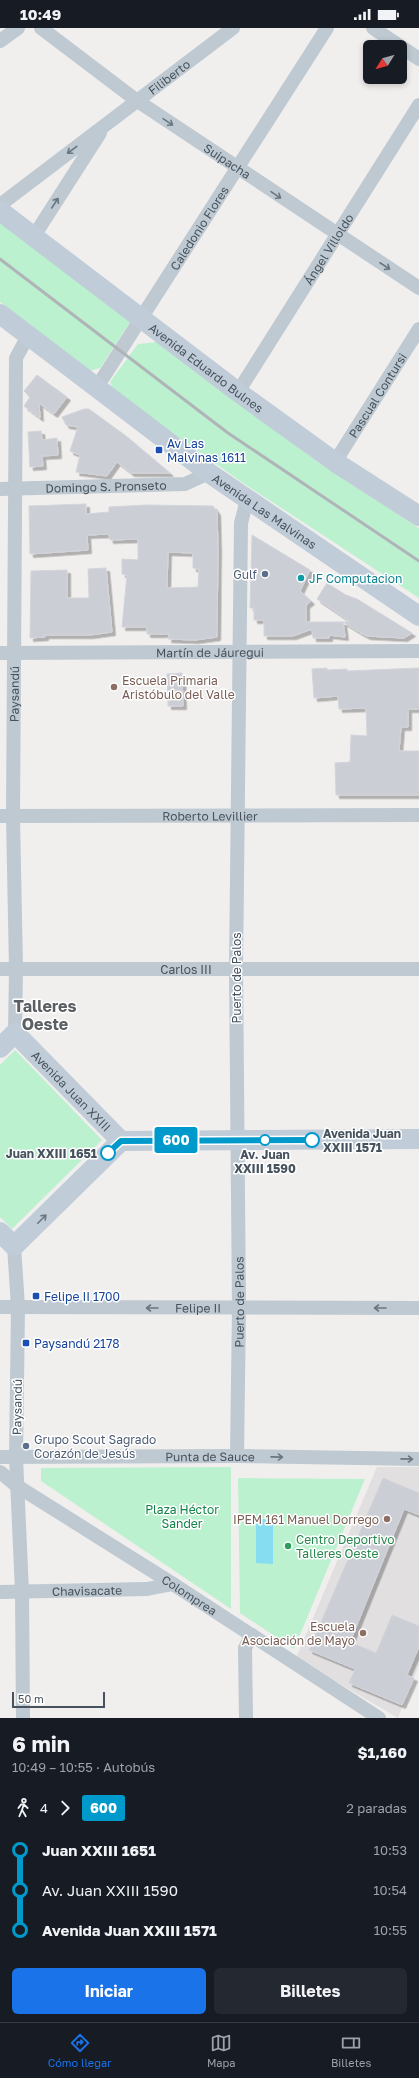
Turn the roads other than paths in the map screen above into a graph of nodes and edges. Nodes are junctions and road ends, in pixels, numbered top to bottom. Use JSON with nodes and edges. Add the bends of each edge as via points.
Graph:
{"nodes":[{"id":1,"x":18,"y":28,"type":"edge"},
{"id":2,"x":41,"y":28,"type":"edge"},
{"id":3,"x":233,"y":28,"type":"edge"},
{"id":4,"x":327,"y":28,"type":"edge"},
{"id":5,"x":373,"y":28,"type":"edge"},
{"id":6,"x":0,"y":41,"type":"edge"},
{"id":7,"x":419,"y":59,"type":"edge"},
{"id":8,"x":136,"y":100,"type":"junction"},
{"id":9,"x":419,"y":105,"type":"edge"},
{"id":10,"x":105,"y":125,"type":"junction"},
{"id":11,"x":237,"y":169,"type":"junction"},
{"id":12,"x":0,"y":205,"type":"edge"},
{"id":13,"x":0,"y":211,"type":"edge"},
{"id":14,"x":337,"y":235,"type":"junction"},
{"id":15,"x":34,"y":236,"type":"junction"},
{"id":16,"x":419,"y":288,"type":"edge"},
{"id":17,"x":0,"y":314,"type":"edge"},
{"id":18,"x":141,"y":319,"type":"junction"},
{"id":19,"x":419,"y":329,"type":"edge"},
{"id":20,"x":28,"y":336,"type":"junction"},
{"id":21,"x":97,"y":387,"type":"junction"},
{"id":22,"x":238,"y":392,"type":"junction"},
{"id":23,"x":335,"y":462,"type":"junction"},
{"id":24,"x":209,"y":473,"type":"junction"},
{"id":25,"x":0,"y":489,"type":"edge"},
{"id":26,"x":15,"y":489,"type":"junction"},
{"id":27,"x":247,"y":500,"type":"junction"},
{"id":28,"x":419,"y":516,"type":"edge"},
{"id":29,"x":419,"y":616,"type":"edge"},
{"id":30,"x":419,"y":651,"type":"edge"},
{"id":31,"x":0,"y":653,"type":"edge"},
{"id":32,"x":14,"y":653,"type":"junction"},
{"id":33,"x":241,"y":653,"type":"junction"},
{"id":34,"x":419,"y":815,"type":"edge"},
{"id":35,"x":7,"y":816,"type":"edge"},
{"id":36,"x":238,"y":816,"type":"junction"},
{"id":37,"x":236,"y":968,"type":"junction"},
{"id":38,"x":0,"y":969,"type":"edge"},
{"id":39,"x":16,"y":969,"type":"junction"},
{"id":40,"x":419,"y":969,"type":"edge"},
{"id":41,"x":15,"y":1033,"type":"junction"},
{"id":42,"x":0,"y":1048,"type":"edge"},
{"id":43,"x":419,"y":1139,"type":"edge"},
{"id":44,"x":236,"y":1140,"type":"junction"},
{"id":45,"x":121,"y":1141,"type":"junction"},
{"id":46,"x":0,"y":1232,"type":"edge"},
{"id":47,"x":14,"y":1246,"type":"junction"},
{"id":48,"x":0,"y":1307,"type":"edge"},
{"id":49,"x":18,"y":1307,"type":"junction"},
{"id":50,"x":239,"y":1308,"type":"junction"},
{"id":51,"x":419,"y":1308,"type":"edge"},
{"id":52,"x":237,"y":1456,"type":"junction"},
{"id":53,"x":0,"y":1457,"type":"edge"},
{"id":54,"x":16,"y":1457,"type":"junction"},
{"id":55,"x":419,"y":1459,"type":"edge"},
{"id":56,"x":0,"y":1472,"type":"edge"},
{"id":57,"x":17,"y":1486,"type":"junction"},
{"id":58,"x":173,"y":1584,"type":"junction"},
{"id":59,"x":0,"y":1592,"type":"edge"},
{"id":60,"x":22,"y":1592,"type":"junction"},
{"id":61,"x":252,"y":1635,"type":"junction"},
{"id":62,"x":23,"y":1718,"type":"edge"},
{"id":63,"x":246,"y":1718,"type":"edge"},
{"id":64,"x":379,"y":1718,"type":"edge"}],
"edges":[{"from":1,"to":6,"type":"street"},
{"from":2,"to":8,"type":"street","name":"Suipacha"},
{"from":3,"to":8,"type":"street","name":"Filiberto"},
{"from":4,"to":11,"type":"street","name":"Caledonio Flores"},
{"from":5,"to":7,"type":"street"},
{"from":8,"to":10,"type":"street","name":"Filiberto"},
{"from":8,"to":11,"type":"street","name":"Suipacha","one_way":true},
{"from":9,"to":14,"type":"street","name":"Ángel Villoldo"},
{"from":10,"to":12,"type":"street","name":"Filiberto","one_way":true},
{"from":15,"to":10,"type":"street","name":"Filiberto","one_way":true},
{"from":11,"to":14,"type":"street","name":"Suipacha","one_way":true},
{"from":11,"to":18,"type":"street","name":"Caledonio Flores"},
{"from":13,"to":15,"type":"main road","name":"Avenida Eduardo Bulnes"},
{"from":14,"to":16,"type":"street","name":"Suipacha","one_way":true},
{"from":14,"to":22,"type":"street","name":"Ángel Villoldo"},
{"from":15,"to":18,"type":"main road","name":"Avenida Eduardo Bulnes"},
{"from":17,"to":20,"type":"main road","name":"Avenida Las Malvinas"},
{"from":18,"to":21,"type":"street","name":"Caledonio Flores"},
{"from":18,"to":22,"type":"main road","name":"Avenida Eduardo Bulnes"},
{"from":19,"to":23,"type":"street","name":"Pascual Contursi"},
{"from":20,"to":21,"type":"main road","name":"Avenida Las Malvinas"},
{"from":20,"to":26,"type":"street","name":"Paysandú","via":[[16,358]]},
{"from":21,"to":24,"type":"main road","name":"Avenida Las Malvinas"},
{"from":22,"to":23,"type":"main road","name":"Avenida Eduardo Bulnes"},
{"from":23,"to":28,"type":"main road","name":"Avenida Eduardo Bulnes"},
{"from":24,"to":26,"type":"street","name":"Domingo S. Pronseto","via":[[184,484]]},
{"from":24,"to":27,"type":"main road","name":"Avenida Las Malvinas"},
{"from":25,"to":26,"type":"street","name":"Domingo S. Pronseto"},
{"from":26,"to":32,"type":"street","name":"Paysandú"},
{"from":27,"to":29,"type":"main road","name":"Avenida Las Malvinas"},
{"from":27,"to":33,"type":"street","name":"Puerto de Palos","via":[[241,523]]},
{"from":30,"to":33,"type":"street","name":"Martín de Jáuregui"},
{"from":31,"to":32,"type":"street","name":"Martín de Jáuregui"},
{"from":32,"to":33,"type":"street","name":"Martín de Jáuregui"},
{"from":32,"to":35,"type":"street","name":"Paysandú"},
{"from":33,"to":36,"type":"street","name":"Puerto de Palos"},
{"from":34,"to":36,"type":"street","name":"Roberto Levillier"},
{"from":35,"to":36,"type":"street","name":"Roberto Levillier"},
{"from":35,"to":39,"type":"street","name":"Paysandú"},
{"from":36,"to":37,"type":"street","name":"Puerto de Palos"},
{"from":37,"to":39,"type":"street","name":"Carlos III"},
{"from":37,"to":40,"type":"street","name":"Carlos III"},
{"from":37,"to":44,"type":"street","name":"Puerto de Palos"},
{"from":38,"to":39,"type":"street","name":"Carlos III"},
{"from":39,"to":41,"type":"street","name":"Paysandú"},
{"from":41,"to":42,"type":"main road"},
{"from":41,"to":45,"type":"main road","name":"Avenida Juan XXIII"},
{"from":43,"to":44,"type":"main road","name":"Avenida Juan XXIII"},
{"from":44,"to":45,"type":"main road","name":"Avenida Juan XXIII"},
{"from":44,"to":50,"type":"street","name":"Puerto de Palos"},
{"from":47,"to":45,"type":"main road","one_way":true},
{"from":46,"to":47,"type":"main road"},
{"from":47,"to":49,"type":"street","name":"Paysandú"},
{"from":48,"to":49,"type":"street","name":"Felipe II"},
{"from":50,"to":49,"type":"street","name":"Felipe II","one_way":true},
{"from":49,"to":54,"type":"street","name":"Paysandú"},
{"from":51,"to":50,"type":"street","name":"Felipe II","one_way":true},
{"from":50,"to":52,"type":"street","name":"Puerto de Palos"},
{"from":52,"to":54,"type":"street","name":"Punta de Sauce"},
{"from":52,"to":55,"type":"street","name":"Punta de Sauce","one_way":true},
{"from":53,"to":54,"type":"street","name":"Punta de Sauce"},
{"from":54,"to":57,"type":"street","name":"Paysandú"},
{"from":56,"to":57,"type":"street","name":"Colomprea"},
{"from":57,"to":58,"type":"street","name":"Colomprea"},
{"from":57,"to":60,"type":"street","name":"Paysandú"},
{"from":58,"to":60,"type":"street","name":"Chavisacate","via":[[146,1589]]},
{"from":58,"to":61,"type":"street","name":"Colomprea"},
{"from":59,"to":60,"type":"street","name":"Chavisacate"},
{"from":60,"to":62,"type":"street","name":"Paysandú"},
{"from":61,"to":63,"type":"street","via":[[245,1648]]},
{"from":61,"to":64,"type":"street","name":"Colomprea"}]}
